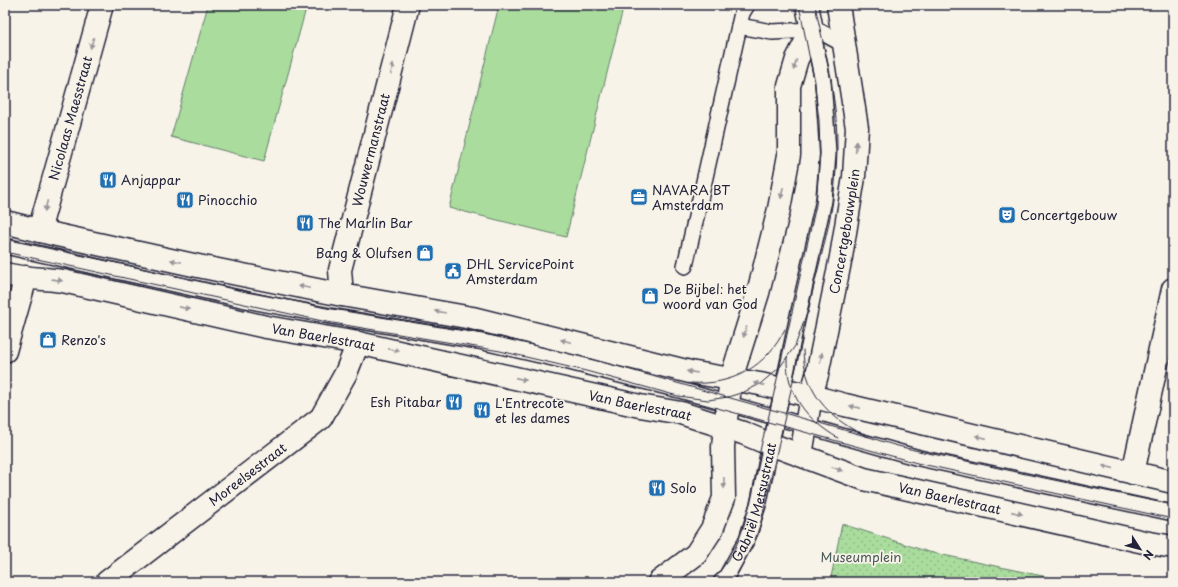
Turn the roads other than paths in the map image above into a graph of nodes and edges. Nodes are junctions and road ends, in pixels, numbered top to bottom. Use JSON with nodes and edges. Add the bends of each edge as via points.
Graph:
{"nodes":[{"id":1,"x":102,"y":5,"type":"edge"},
{"id":2,"x":408,"y":5,"type":"edge"},
{"id":3,"x":748,"y":5,"type":"edge"},
{"id":4,"x":807,"y":5,"type":"edge"},
{"id":5,"x":838,"y":5,"type":"edge"},
{"id":6,"x":739,"y":26,"type":"junction"},
{"id":7,"x":812,"y":30,"type":"junction"},
{"id":8,"x":845,"y":45,"type":"junction"},
{"id":9,"x":5,"y":222,"type":"edge"},
{"id":10,"x":39,"y":231,"type":"junction"},
{"id":11,"x":5,"y":246,"type":"edge"},
{"id":12,"x":685,"y":266,"type":"dead end"},
{"id":13,"x":15,"y":276,"type":"edge"},
{"id":14,"x":1173,"y":289,"type":"edge"},
{"id":15,"x":342,"y":295,"type":"junction"},
{"id":16,"x":358,"y":343,"type":"junction"},
{"id":17,"x":5,"y":351,"type":"edge"},
{"id":18,"x":731,"y":379,"type":"junction"},
{"id":19,"x":783,"y":390,"type":"junction"},
{"id":20,"x":811,"y":396,"type":"junction"},
{"id":21,"x":728,"y":403,"type":"junction"},
{"id":22,"x":776,"y":417,"type":"junction"},
{"id":23,"x":806,"y":425,"type":"junction"},
{"id":24,"x":725,"y":427,"type":"junction"},
{"id":25,"x":770,"y":444,"type":"junction"},
{"id":26,"x":801,"y":455,"type":"junction"},
{"id":27,"x":1133,"y":473,"type":"junction"},
{"id":28,"x":1173,"y":482,"type":"edge"},
{"id":29,"x":1173,"y":513,"type":"edge"},
{"id":30,"x":1173,"y":547,"type":"edge"},
{"id":31,"x":106,"y":582,"type":"edge"},
{"id":32,"x":659,"y":582,"type":"edge"},
{"id":33,"x":721,"y":582,"type":"edge"}],
"edges":[{"from":1,"to":10,"type":"street","name":"Nicolaas Maesstraat","one_way":true},
{"from":15,"to":2,"type":"street","name":"Wouwermanstraat","one_way":true,"via":[[340,270]]},
{"from":3,"to":6,"type":"lane","via":[[742,13]]},
{"from":4,"to":7,"type":"street","name":"Concertgebouwplein"},
{"from":5,"to":8,"type":"street","name":"Concertgebouwplein"},
{"from":6,"to":7,"type":"lane","via":[[772,32]]},
{"from":6,"to":12,"type":"lane"},
{"from":7,"to":8,"type":"lane"},
{"from":7,"to":18,"type":"street","one_way":true,"via":[[797,59],[789,86],[788,163],[758,293]]},
{"from":7,"to":19,"type":"lane","name":"Concertgebouwplein","via":[[822,81],[828,154],[824,200]]},
{"from":20,"to":8,"type":"street","name":"Concertgebouwplein","one_way":true,"via":[[841,257],[854,177],[857,128]]},
{"from":9,"to":10,"type":"street"},
{"from":15,"to":10,"type":"street","one_way":true},
{"from":11,"to":21,"type":"lane","name":"Van Baerlestraat","via":[[246,300],[479,341]]},
{"from":13,"to":16,"type":"street","name":"Van Baerlestraat","one_way":true,"via":[[63,281],[266,327]]},
{"from":13,"to":17,"type":"street"},
{"from":14,"to":27,"type":"street"},
{"from":18,"to":15,"type":"street","one_way":true,"via":[[690,372],[472,318]]},
{"from":16,"to":24,"type":"street","name":"Van Baerlestraat","one_way":true,"via":[[681,413]]},
{"from":16,"to":31,"type":"street","name":"Moreelsestraat","via":[[346,373],[321,418]]},
{"from":19,"to":18,"type":"street","one_way":true},
{"from":18,"to":21,"type":"street"},
{"from":19,"to":20,"type":"street"},
{"from":19,"to":22,"type":"lane","name":"Concertgebouwplein"},
{"from":20,"to":23,"type":"street","name":"Concertgebouwplein"},
{"from":27,"to":20,"type":"street","one_way":true},
{"from":21,"to":22,"type":"lane","name":"Van Baerlestraat"},
{"from":21,"to":24,"type":"street"},
{"from":22,"to":23,"type":"lane","name":"Van Baerlestraat"},
{"from":22,"to":25,"type":"lane","name":"Gabriël Metsustraat"},
{"from":23,"to":26,"type":"street","name":"Concertgebouwplein"},
{"from":23,"to":29,"type":"lane","name":"Van Baerlestraat","via":[[919,458]]},
{"from":24,"to":25,"type":"street","name":"Van Baerlestraat"},
{"from":24,"to":32,"type":"street","one_way":true,"via":[[724,498],[712,529],[696,554]]},
{"from":25,"to":26,"type":"street","name":"Van Baerlestraat"},
{"from":25,"to":33,"type":"lane","name":"Gabriël Metsustraat","via":[[759,502],[747,539]]},
{"from":26,"to":30,"type":"street","name":"Van Baerlestraat","one_way":true,"via":[[864,479]]},
{"from":27,"to":28,"type":"street"}]}
